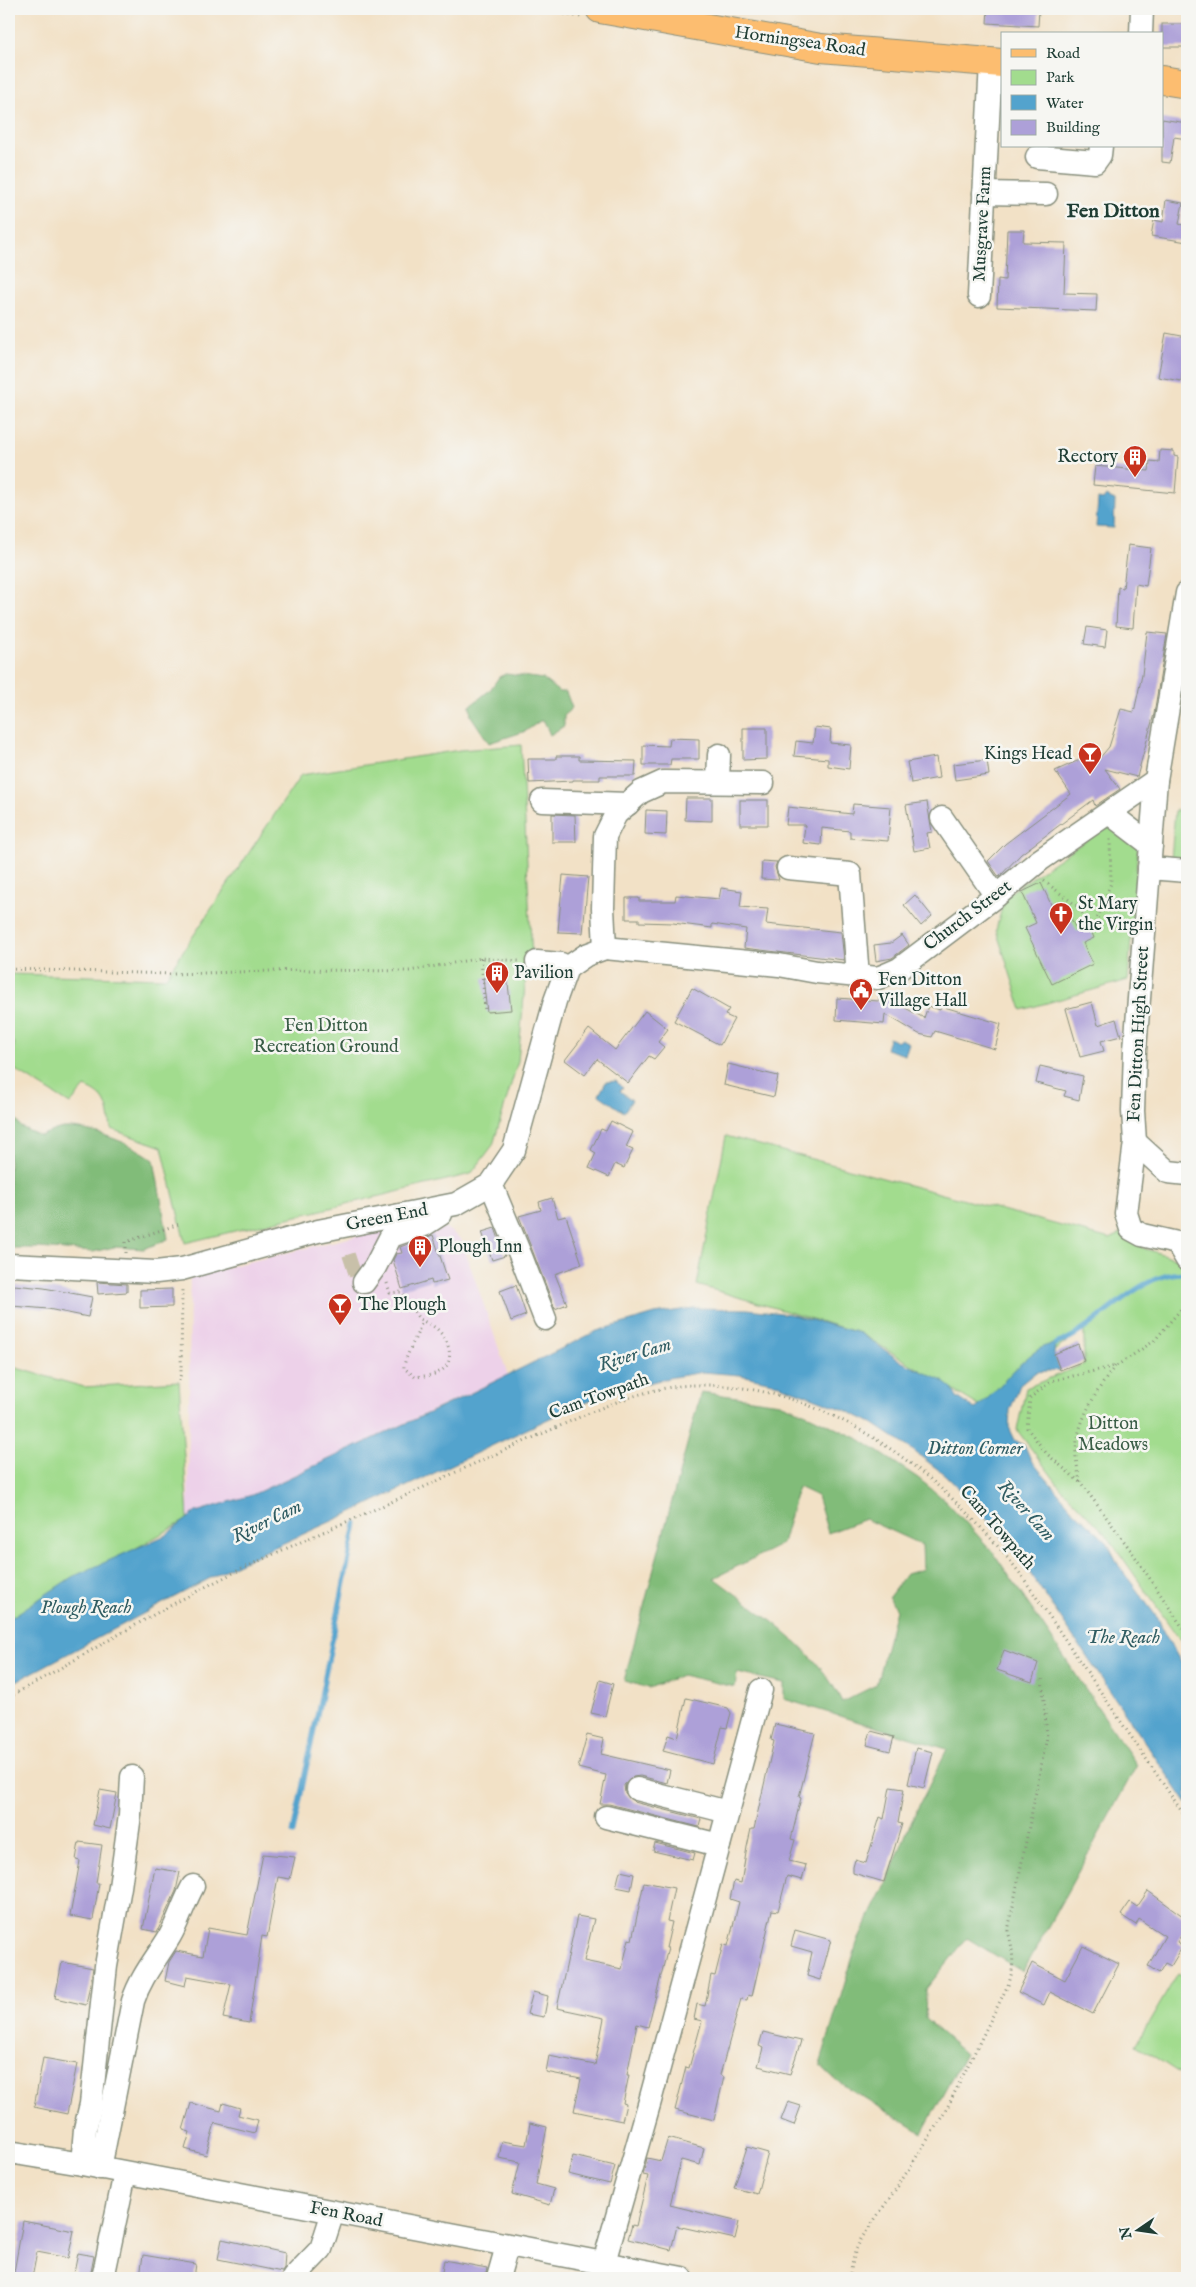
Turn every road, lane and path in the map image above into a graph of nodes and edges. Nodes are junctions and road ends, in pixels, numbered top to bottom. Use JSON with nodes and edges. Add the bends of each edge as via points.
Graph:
{"nodes":[{"id":1,"x":600,"y":9,"type":"edge"},
{"id":2,"x":1142,"y":9,"type":"edge"},
{"id":3,"x":648,"y":13,"type":"edge"},
{"id":4,"x":1141,"y":32,"type":"edge"},
{"id":5,"x":997,"y":63,"type":"edge"},
{"id":6,"x":1164,"y":80,"type":"edge"},
{"id":7,"x":1187,"y":84,"type":"edge"},
{"id":8,"x":1101,"y":148,"type":"edge"},
{"id":9,"x":1037,"y":157,"type":"dead end"},
{"id":10,"x":984,"y":193,"type":"junction"},
{"id":11,"x":1046,"y":194,"type":"dead end"},
{"id":12,"x":979,"y":296,"type":"dead end"},
{"id":13,"x":1187,"y":593,"type":"edge"},
{"id":14,"x":719,"y":755,"type":"dead end"},
{"id":15,"x":1156,"y":780,"type":"junction"},
{"id":16,"x":718,"y":782,"type":"junction"},
{"id":17,"x":762,"y":783,"type":"dead end"},
{"id":18,"x":542,"y":801,"type":"dead end"},
{"id":19,"x":628,"y":804,"type":"junction"},
{"id":20,"x":1113,"y":815,"type":"junction"},
{"id":21,"x":942,"y":818,"type":"dead end"},
{"id":22,"x":1151,"y":845,"type":"junction"},
{"id":23,"x":788,"y":868,"type":"dead end"},
{"id":24,"x":1148,"y":868,"type":"junction"},
{"id":25,"x":1187,"y":871,"type":"edge"},
{"id":26,"x":1037,"y":879,"type":"dead end"},
{"id":27,"x":996,"y":896,"type":"junction"},
{"id":28,"x":605,"y":948,"type":"junction"},
{"id":29,"x":481,"y":958,"type":"junction"},
{"id":30,"x":537,"y":962,"type":"joint"},
{"id":31,"x":567,"y":968,"type":"junction"},
{"id":32,"x":9,"y":969,"type":"edge"},
{"id":33,"x":858,"y":977,"type":"junction"},
{"id":34,"x":485,"y":1011,"type":"dead end"},
{"id":35,"x":1136,"y":1142,"type":"junction"},
{"id":36,"x":1187,"y":1174,"type":"edge"},
{"id":37,"x":491,"y":1184,"type":"junction"},
{"id":38,"x":456,"y":1204,"type":"junction"},
{"id":39,"x":179,"y":1224,"type":"dead end"},
{"id":40,"x":1187,"y":1260,"type":"edge"},
{"id":41,"x":9,"y":1265,"type":"edge"},
{"id":42,"x":370,"y":1265,"type":"joint"},
{"id":43,"x":182,"y":1269,"type":"junction"},
{"id":44,"x":126,"y":1270,"type":"junction"},
{"id":45,"x":1187,"y":1302,"type":"edge"},
{"id":46,"x":544,"y":1320,"type":"dead end"},
{"id":47,"x":422,"y":1321,"type":"junction"},
{"id":48,"x":1116,"y":1366,"type":"junction"},
{"id":49,"x":179,"y":1381,"type":"dead end"},
{"id":50,"x":1081,"y":1483,"type":"junction"},
{"id":51,"x":1187,"y":1634,"type":"edge"},
{"id":52,"x":1042,"y":1678,"type":"dead end"},
{"id":53,"x":760,"y":1690,"type":"dead end"},
{"id":54,"x":9,"y":1697,"type":"edge"},
{"id":55,"x":132,"y":1777,"type":"dead end"},
{"id":56,"x":637,"y":1790,"type":"dead end"},
{"id":57,"x":728,"y":1812,"type":"junction"},
{"id":58,"x":606,"y":1817,"type":"dead end"},
{"id":59,"x":1187,"y":1819,"type":"edge"},
{"id":60,"x":719,"y":1845,"type":"junction"},
{"id":61,"x":194,"y":1886,"type":"dead end"},
{"id":62,"x":9,"y":2152,"type":"edge"},
{"id":63,"x":91,"y":2166,"type":"junction"},
{"id":64,"x":125,"y":2173,"type":"junction"},
{"id":65,"x":333,"y":2212,"type":"junction"},
{"id":66,"x":506,"y":2246,"type":"junction"},
{"id":67,"x":597,"y":2267,"type":"edge"},
{"id":68,"x":103,"y":2278,"type":"edge"},
{"id":69,"x":293,"y":2278,"type":"edge"},
{"id":70,"x":498,"y":2278,"type":"edge"},
{"id":71,"x":682,"y":2278,"type":"edge"},
{"id":72,"x":849,"y":2278,"type":"edge"}],
"edges":[{"from":1,"to":3,"type":"main road","name":"Horningsea Road"},
{"from":2,"to":4,"type":"street"},
{"from":3,"to":5,"type":"main road","name":"Horningsea Road","via":[[821,48]]},
{"from":5,"to":10,"type":"street","name":"Musgrave Farm"},
{"from":6,"to":7,"type":"main road"},
{"from":8,"to":9,"type":"street","via":[[1095,162]]},
{"from":10,"to":11,"type":"street"},
{"from":10,"to":12,"type":"street","name":"Musgrave Farm"},
{"from":13,"to":15,"type":"street","name":"Fen Ditton High Street"},
{"from":14,"to":16,"type":"street"},
{"from":15,"to":20,"type":"street","name":"Church Street"},
{"from":15,"to":22,"type":"street","name":"Fen Ditton High Street"},
{"from":16,"to":17,"type":"street"},
{"from":16,"to":19,"type":"street","via":[[663,782],[640,792]]},
{"from":18,"to":19,"type":"street"},
{"from":19,"to":28,"type":"street","via":[[616,814],[606,836]]},
{"from":20,"to":22,"type":"street"},
{"from":20,"to":26,"type":"path","via":[[1110,828],[1111,883],[1093,930],[1077,906],[1047,881]]},
{"from":20,"to":27,"type":"street","name":"Church Street","via":[[1040,860]]},
{"from":21,"to":27,"type":"street"},
{"from":22,"to":24,"type":"street","name":"Fen Ditton High Street"},
{"from":23,"to":33,"type":"street","via":[[850,874]]},
{"from":24,"to":25,"type":"street"},
{"from":24,"to":35,"type":"street","name":"Fen Ditton High Street","via":[[1135,1050],[1133,1112]]},
{"from":27,"to":33,"type":"street","name":"Church Street","via":[[899,969],[878,978]]},
{"from":28,"to":31,"type":"street","via":[[586,955]]},
{"from":28,"to":33,"type":"street","name":"Church Street","via":[[779,965]]},
{"from":29,"to":30,"type":"path"},
{"from":29,"to":32,"type":"path","via":[[409,971],[171,974]]},
{"from":29,"to":34,"type":"path"},
{"from":30,"to":31,"type":"street","via":[[561,964]]},
{"from":31,"to":37,"type":"street","name":"Green End","via":[[555,1000],[514,1150]]},
{"from":35,"to":36,"type":"street","via":[[1168,1172]]},
{"from":35,"to":40,"type":"street","name":"Fen Ditton High Street","via":[[1126,1212],[1131,1229],[1142,1235],[1177,1243]]},
{"from":37,"to":38,"type":"street","name":"Green End"},
{"from":37,"to":46,"type":"street"},
{"from":38,"to":42,"type":"street","via":[[424,1225],[391,1236]]},
{"from":38,"to":43,"type":"street","name":"Green End","via":[[318,1232]]},
{"from":39,"to":44,"type":"path","via":[[126,1242]]},
{"from":41,"to":44,"type":"street","name":"Green End"},
{"from":42,"to":47,"type":"path","via":[[386,1280],[390,1292],[401,1292]]},
{"from":43,"to":44,"type":"street","name":"Green End","via":[[156,1272]]},
{"from":43,"to":49,"type":"path"},
{"from":45,"to":48,"type":"path","via":[[1154,1341]]},
{"from":47,"to":47,"type":"path","via":[[418,1336],[403,1363],[415,1377],[440,1372],[450,1360],[450,1352],[442,1336],[436,1328]]},
{"from":48,"to":50,"type":"path","via":[[1094,1394],[1081,1428],[1076,1458]]},
{"from":48,"to":50,"type":"path","via":[[1052,1381],[1030,1398],[1027,1428],[1046,1454]]},
{"from":50,"to":51,"type":"path"},
{"from":52,"to":72,"type":"path","via":[[1048,1737],[1008,1931],[1013,1950],[1009,1983],[945,2112],[861,2239]]},
{"from":53,"to":57,"type":"street"},
{"from":54,"to":59,"type":"path","name":"Cam Towpath","via":[[222,1578],[479,1460],[588,1413],[659,1389],[728,1386],[777,1395],[866,1433],[894,1450],[946,1491],[998,1545],[1022,1576]]},
{"from":55,"to":63,"type":"street","via":[[130,1815],[85,2129]]},
{"from":56,"to":57,"type":"street"},
{"from":57,"to":60,"type":"street"},
{"from":58,"to":60,"type":"street"},
{"from":60,"to":67,"type":"street","via":[[650,2101]]},
{"from":61,"to":63,"type":"street","via":[[183,1903],[172,1934],[139,1984]]},
{"from":62,"to":63,"type":"street","name":"Fen Road"},
{"from":63,"to":64,"type":"street","name":"Fen Road"},
{"from":64,"to":65,"type":"street","name":"Fen Road"},
{"from":64,"to":68,"type":"street"},
{"from":65,"to":66,"type":"street","name":"Fen Road"},
{"from":65,"to":69,"type":"street","via":[[321,2249]]},
{"from":66,"to":67,"type":"street","name":"Fen Road"},
{"from":66,"to":70,"type":"street"},
{"from":67,"to":71,"type":"street","name":"Fen Road"}]}
